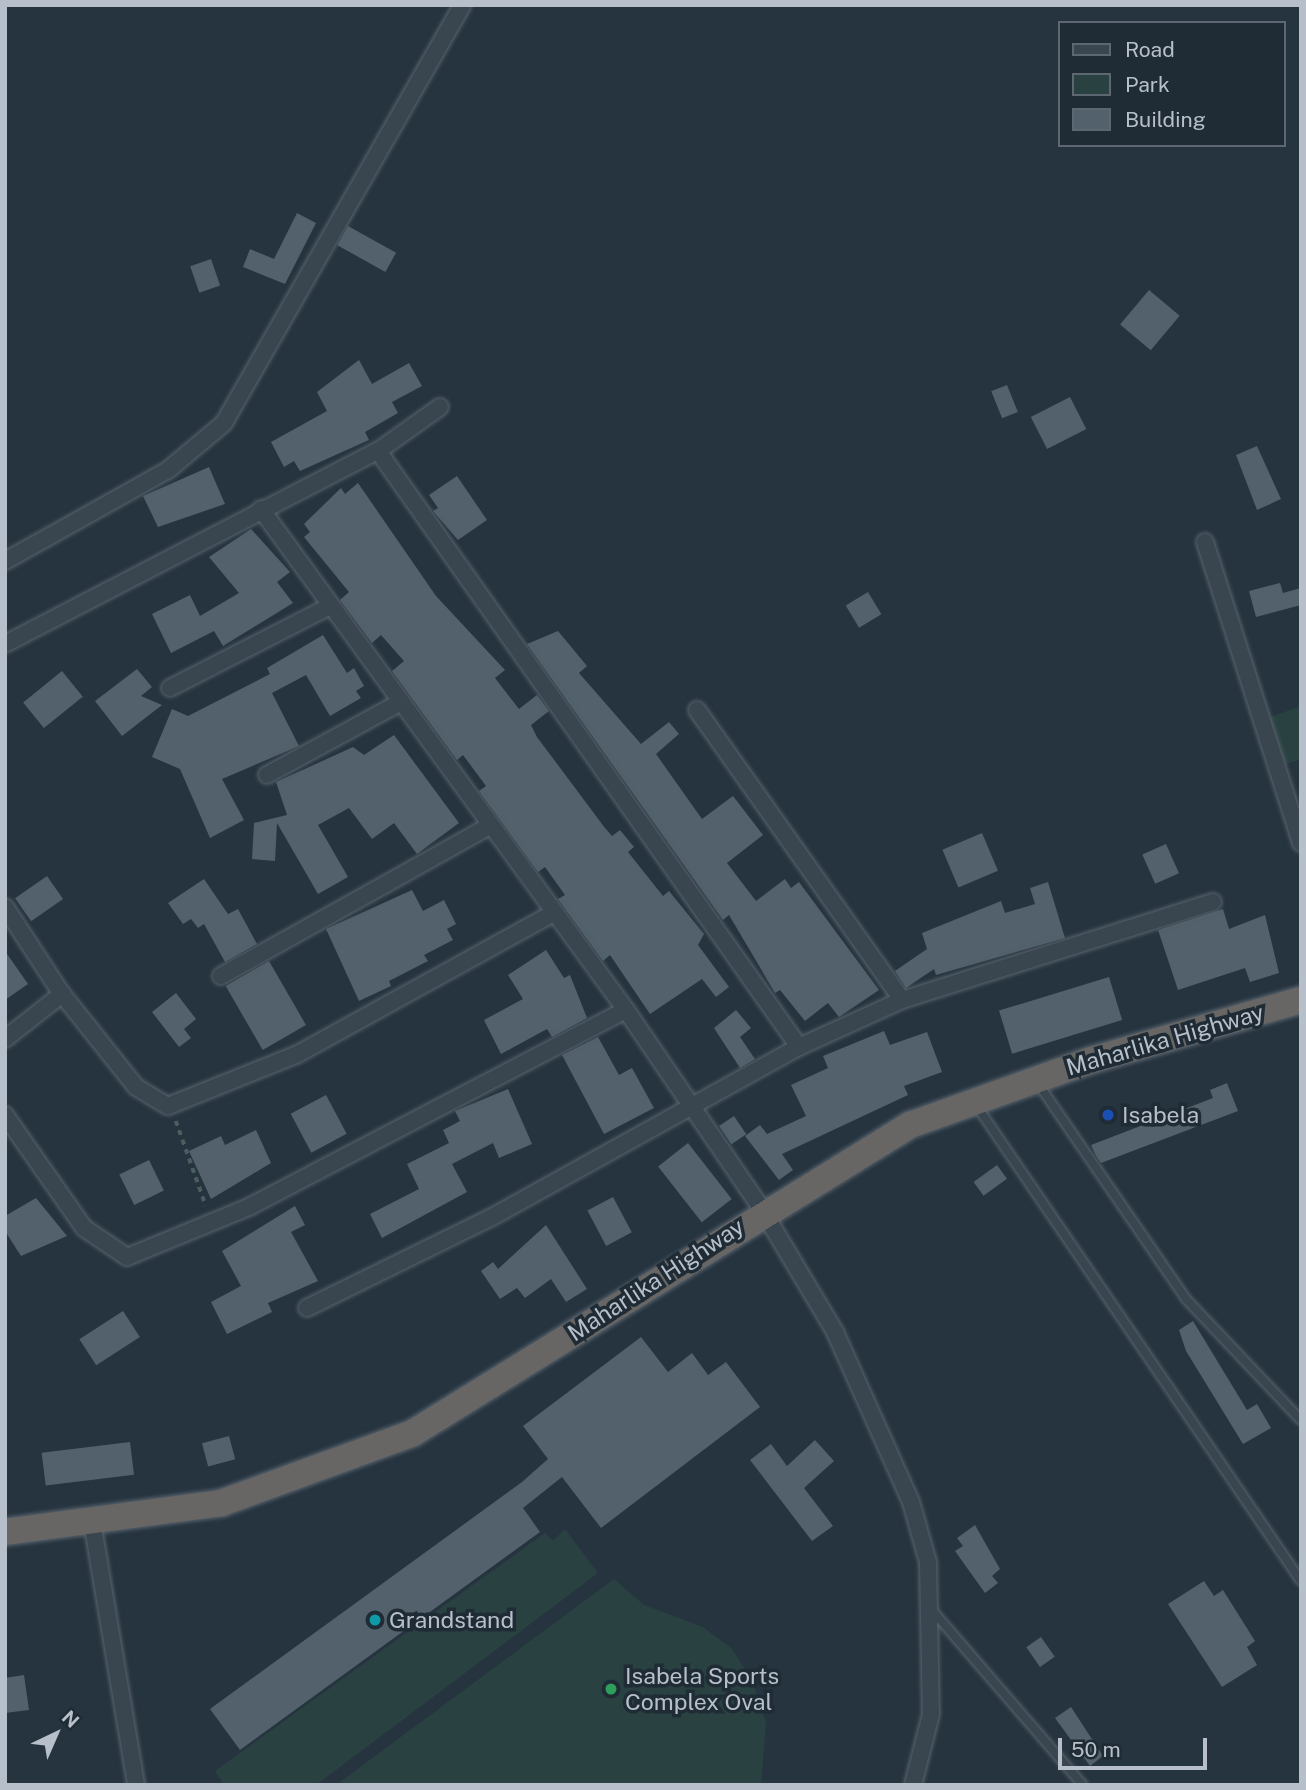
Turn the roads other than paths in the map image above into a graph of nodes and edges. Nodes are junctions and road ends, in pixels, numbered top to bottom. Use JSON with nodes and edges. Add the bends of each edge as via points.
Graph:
{"nodes":[{"id":1,"x":462,"y":5,"type":"edge"},
{"id":2,"x":440,"y":407,"type":"dead end"},
{"id":3,"x":378,"y":451,"type":"junction"},
{"id":4,"x":261,"y":509,"type":"junction"},
{"id":5,"x":1205,"y":542,"type":"dead end"},
{"id":6,"x":5,"y":561,"type":"edge"},
{"id":7,"x":330,"y":606,"type":"junction"},
{"id":8,"x":5,"y":644,"type":"edge"},
{"id":9,"x":170,"y":688,"type":"dead end"},
{"id":10,"x":399,"y":704,"type":"junction"},
{"id":11,"x":697,"y":710,"type":"dead end"},
{"id":12,"x":267,"y":775,"type":"dead end"},
{"id":13,"x":489,"y":826,"type":"junction"},
{"id":14,"x":1301,"y":844,"type":"edge"},
{"id":15,"x":1213,"y":902,"type":"dead end"},
{"id":16,"x":5,"y":907,"type":"edge"},
{"id":17,"x":552,"y":914,"type":"junction"},
{"id":18,"x":221,"y":976,"type":"dead end"},
{"id":19,"x":62,"y":994,"type":"junction"},
{"id":20,"x":902,"y":1000,"type":"junction"},
{"id":21,"x":1301,"y":1000,"type":"edge"},
{"id":22,"x":626,"y":1010,"type":"junction"},
{"id":23,"x":5,"y":1039,"type":"edge"},
{"id":24,"x":799,"y":1047,"type":"junction"},
{"id":25,"x":1035,"y":1079,"type":"junction"},
{"id":26,"x":972,"y":1100,"type":"junction"},
{"id":27,"x":693,"y":1107,"type":"junction"},
{"id":28,"x":5,"y":1115,"type":"edge"},
{"id":29,"x":764,"y":1211,"type":"junction"},
{"id":30,"x":307,"y":1308,"type":"dead end"},
{"id":31,"x":1301,"y":1420,"type":"edge"},
{"id":32,"x":92,"y":1521,"type":"junction"},
{"id":33,"x":5,"y":1532,"type":"edge"},
{"id":34,"x":1301,"y":1581,"type":"edge"},
{"id":35,"x":930,"y":1608,"type":"junction"},
{"id":36,"x":136,"y":1785,"type":"edge"},
{"id":37,"x":913,"y":1785,"type":"edge"},
{"id":38,"x":1083,"y":1785,"type":"edge"}],
"edges":[{"from":1,"to":6,"type":"street","via":[[224,423],[168,470]]},
{"from":2,"to":3,"type":"street"},
{"from":3,"to":4,"type":"street"},
{"from":3,"to":24,"type":"street"},
{"from":4,"to":7,"type":"street"},
{"from":4,"to":8,"type":"street"},
{"from":5,"to":14,"type":"street"},
{"from":7,"to":9,"type":"street"},
{"from":7,"to":10,"type":"street"},
{"from":10,"to":12,"type":"street"},
{"from":10,"to":13,"type":"street"},
{"from":11,"to":20,"type":"street"},
{"from":13,"to":17,"type":"street"},
{"from":13,"to":18,"type":"street"},
{"from":15,"to":20,"type":"street"},
{"from":16,"to":19,"type":"street"},
{"from":17,"to":19,"type":"street","via":[[347,1029],[168,1105],[136,1087]]},
{"from":17,"to":22,"type":"street"},
{"from":19,"to":23,"type":"street"},
{"from":20,"to":24,"type":"street"},
{"from":21,"to":25,"type":"highway","name":"Maharlika Highway"},
{"from":22,"to":27,"type":"street"},
{"from":22,"to":28,"type":"street","via":[[212,1224],[127,1257],[84,1228]]},
{"from":24,"to":27,"type":"street"},
{"from":25,"to":26,"type":"highway","name":"Maharlika Highway"},
{"from":25,"to":31,"type":"lane","via":[[1186,1299]]},
{"from":26,"to":29,"type":"highway","name":"Maharlika Highway","via":[[910,1125]]},
{"from":26,"to":34,"type":"lane"},
{"from":27,"to":29,"type":"street"},
{"from":27,"to":30,"type":"street"},
{"from":29,"to":32,"type":"highway","name":"Maharlika Highway","via":[[413,1433],[221,1503]]},
{"from":29,"to":35,"type":"street","via":[[835,1332],[911,1502],[928,1562]]},
{"from":32,"to":33,"type":"highway","name":"Maharlika Highway"},
{"from":32,"to":36,"type":"street"},
{"from":35,"to":37,"type":"street","via":[[931,1714]]},
{"from":35,"to":38,"type":"lane"}]}
